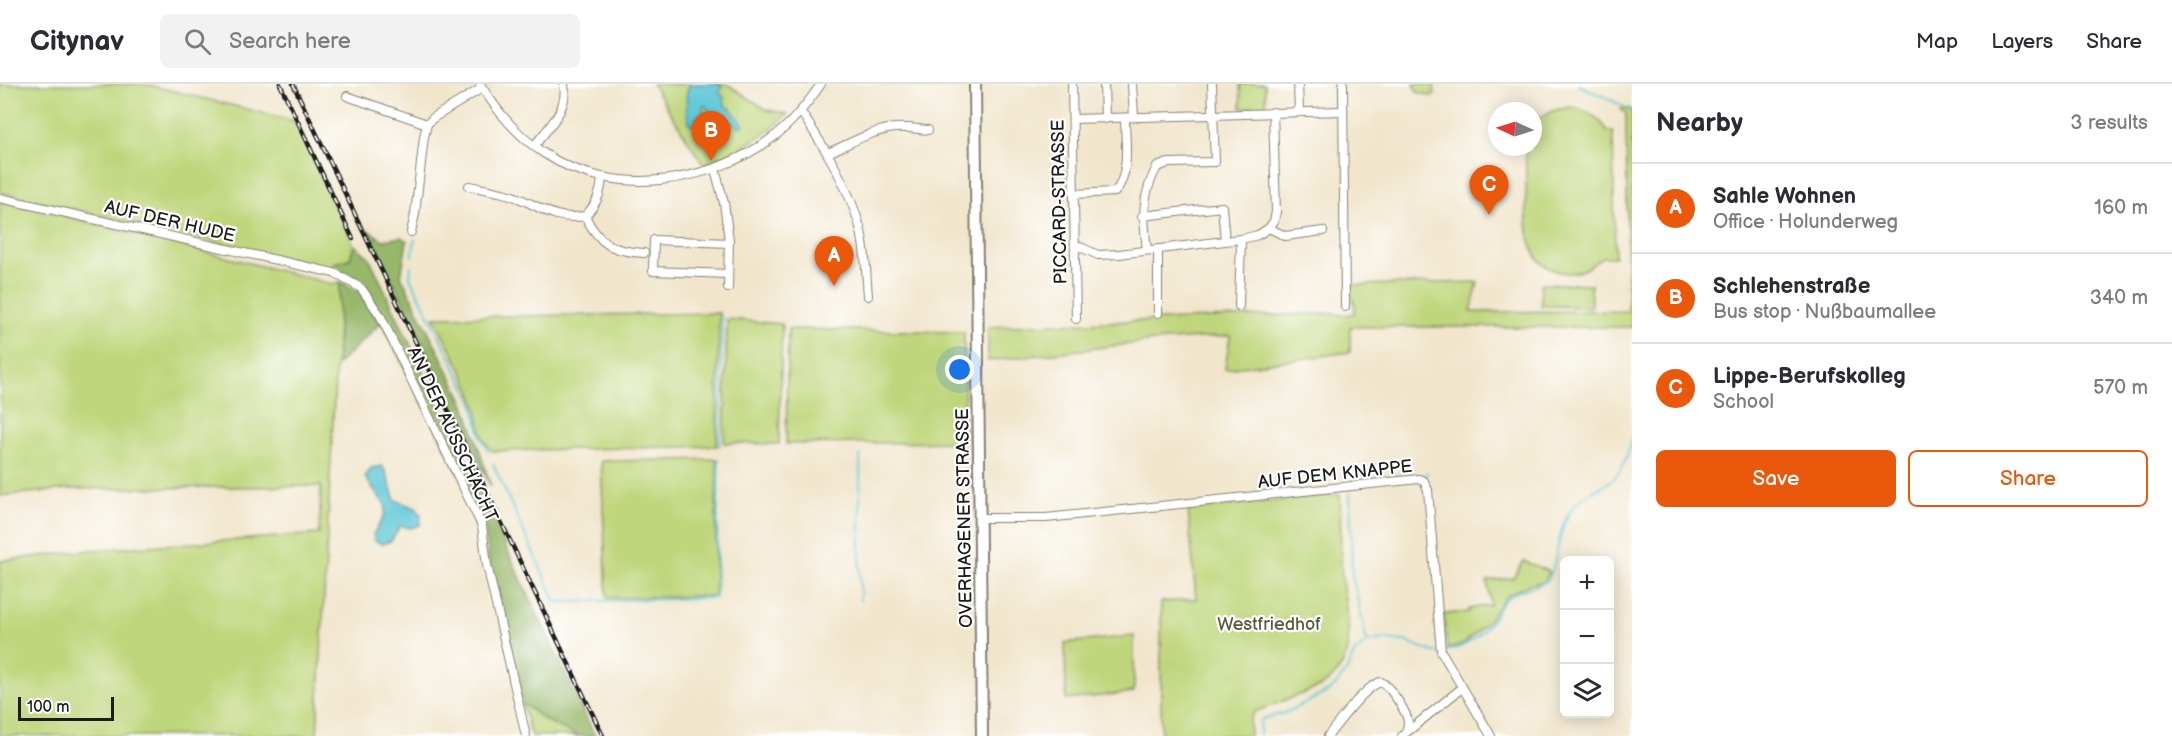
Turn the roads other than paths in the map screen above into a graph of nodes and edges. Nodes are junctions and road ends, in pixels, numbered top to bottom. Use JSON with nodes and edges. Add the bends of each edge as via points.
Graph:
{"nodes":[{"id":1,"x":564,"y":84,"type":"edge"},
{"id":2,"x":821,"y":84,"type":"edge"},
{"id":3,"x":975,"y":84,"type":"edge"},
{"id":4,"x":1072,"y":84,"type":"edge"},
{"id":5,"x":1104,"y":84,"type":"edge"},
{"id":6,"x":1132,"y":84,"type":"edge"},
{"id":7,"x":1212,"y":84,"type":"edge"},
{"id":8,"x":1298,"y":84,"type":"edge"},
{"id":9,"x":1343,"y":84,"type":"edge"},
{"id":10,"x":481,"y":86,"type":"edge"},
{"id":11,"x":347,"y":96,"type":"dead end"},
{"id":12,"x":1299,"y":111,"type":"junction"},
{"id":13,"x":1343,"y":111,"type":"junction"},
{"id":14,"x":801,"y":112,"type":"junction"},
{"id":15,"x":1273,"y":112,"type":"junction"},
{"id":16,"x":1212,"y":114,"type":"junction"},
{"id":17,"x":1105,"y":118,"type":"junction"},
{"id":18,"x":1129,"y":118,"type":"junction"},
{"id":19,"x":1073,"y":119,"type":"junction"},
{"id":20,"x":427,"y":124,"type":"junction"},
{"id":21,"x":928,"y":130,"type":"dead end"},
{"id":22,"x":534,"y":146,"type":"junction"},
{"id":23,"x":828,"y":153,"type":"junction"},
{"id":24,"x":715,"y":169,"type":"junction"},
{"id":25,"x":602,"y":177,"type":"junction"},
{"id":26,"x":469,"y":186,"type":"dead end"},
{"id":27,"x":1074,"y":194,"type":"junction"},
{"id":28,"x":0,"y":198,"type":"edge"},
{"id":29,"x":585,"y":216,"type":"junction"},
{"id":30,"x":1142,"y":216,"type":"junction"},
{"id":31,"x":1269,"y":228,"type":"junction"},
{"id":32,"x":1323,"y":231,"type":"dead end"},
{"id":33,"x":411,"y":232,"type":"dead end"},
{"id":34,"x":1241,"y":239,"type":"junction"},
{"id":35,"x":1225,"y":241,"type":"junction"},
{"id":36,"x":729,"y":243,"type":"junction"},
{"id":37,"x":1076,"y":245,"type":"junction"},
{"id":38,"x":1158,"y":249,"type":"junction"},
{"id":39,"x":1147,"y":250,"type":"junction"},
{"id":40,"x":644,"y":253,"type":"dead end"},
{"id":41,"x":334,"y":273,"type":"joint"},
{"id":42,"x":728,"y":274,"type":"junction"},
{"id":43,"x":728,"y":288,"type":"dead end"},
{"id":44,"x":868,"y":296,"type":"dead end"},
{"id":45,"x":1239,"y":306,"type":"dead end"},
{"id":46,"x":1345,"y":307,"type":"dead end"},
{"id":47,"x":1158,"y":313,"type":"dead end"},
{"id":48,"x":1076,"y":319,"type":"dead end"},
{"id":49,"x":980,"y":518,"type":"junction"},
{"id":50,"x":1462,"y":688,"type":"junction"},
{"id":51,"x":1404,"y":734,"type":"edge"},
{"id":52,"x":526,"y":736,"type":"edge"},
{"id":53,"x":982,"y":736,"type":"edge"},
{"id":54,"x":1328,"y":736,"type":"edge"},
{"id":55,"x":1491,"y":736,"type":"edge"}],
"edges":[{"from":1,"to":22,"type":"street","via":[[561,111]]},
{"from":2,"to":14,"type":"street"},
{"from":3,"to":49,"type":"main road","name":"OVERHAGENER STRASSE"},
{"from":4,"to":19,"type":"street","name":"PICCARD-STRASSE"},
{"from":5,"to":17,"type":"street"},
{"from":6,"to":18,"type":"street"},
{"from":7,"to":16,"type":"street"},
{"from":8,"to":12,"type":"street"},
{"from":9,"to":13,"type":"street"},
{"from":10,"to":20,"type":"street"},
{"from":10,"to":22,"type":"street"},
{"from":11,"to":20,"type":"street"},
{"from":12,"to":13,"type":"street"},
{"from":12,"to":15,"type":"street"},
{"from":13,"to":46,"type":"street"},
{"from":14,"to":23,"type":"street"},
{"from":14,"to":24,"type":"street","via":[[774,136]]},
{"from":15,"to":16,"type":"street"},
{"from":15,"to":31,"type":"street","via":[[1276,212]]},
{"from":16,"to":18,"type":"street"},
{"from":16,"to":30,"type":"street","via":[[1215,162],[1168,163],[1157,167],[1150,179]]},
{"from":17,"to":18,"type":"street"},
{"from":17,"to":19,"type":"street"},
{"from":18,"to":27,"type":"street","via":[[1120,187],[1115,192]]},
{"from":19,"to":27,"type":"street","name":"PICCARD-STRASSE"},
{"from":20,"to":33,"type":"street"},
{"from":21,"to":23,"type":"street","via":[[883,130]]},
{"from":22,"to":25,"type":"street","via":[[552,158]]},
{"from":23,"to":44,"type":"street","via":[[860,229]]},
{"from":24,"to":25,"type":"street","via":[[667,180]]},
{"from":24,"to":36,"type":"street"},
{"from":25,"to":29,"type":"street","via":[[596,205]]},
{"from":26,"to":29,"type":"street","via":[[512,196],[560,216]]},
{"from":27,"to":37,"type":"street","name":"PICCARD-STRASSE"},
{"from":28,"to":41,"type":"street","name":"AUF DER HUDE"},
{"from":29,"to":40,"type":"street","via":[[606,245]]},
{"from":30,"to":35,"type":"street","via":[[1222,207]]},
{"from":30,"to":39,"type":"street"},
{"from":31,"to":32,"type":"street","via":[[1285,236]]},
{"from":31,"to":34,"type":"street"},
{"from":34,"to":35,"type":"street"},
{"from":34,"to":45,"type":"street"},
{"from":35,"to":38,"type":"street"},
{"from":36,"to":42,"type":"street"},
{"from":36,"to":42,"type":"street","via":[[654,240],[653,271]]},
{"from":37,"to":39,"type":"street","via":[[1098,255]]},
{"from":37,"to":48,"type":"street","name":"PICCARD-STRASSE"},
{"from":38,"to":39,"type":"street"},
{"from":38,"to":47,"type":"street"},
{"from":41,"to":52,"type":"street","name":"AN DER AUSSCHACHT","via":[[361,288],[380,315],[482,526],[487,565]]},
{"from":42,"to":43,"type":"street"},
{"from":49,"to":50,"type":"street","name":"AUF DEM KNAPPE","via":[[1046,518],[1419,479],[1428,489],[1441,651]]},
{"from":49,"to":53,"type":"main road","name":"OVERHAGENER STRASSE"},
{"from":50,"to":51,"type":"street"},
{"from":50,"to":55,"type":"street","name":"AUF DEM KNAPPE"},
{"from":51,"to":54,"type":"street","via":[[1408,723],[1405,714],[1388,685],[1381,682],[1373,685]]}]}
